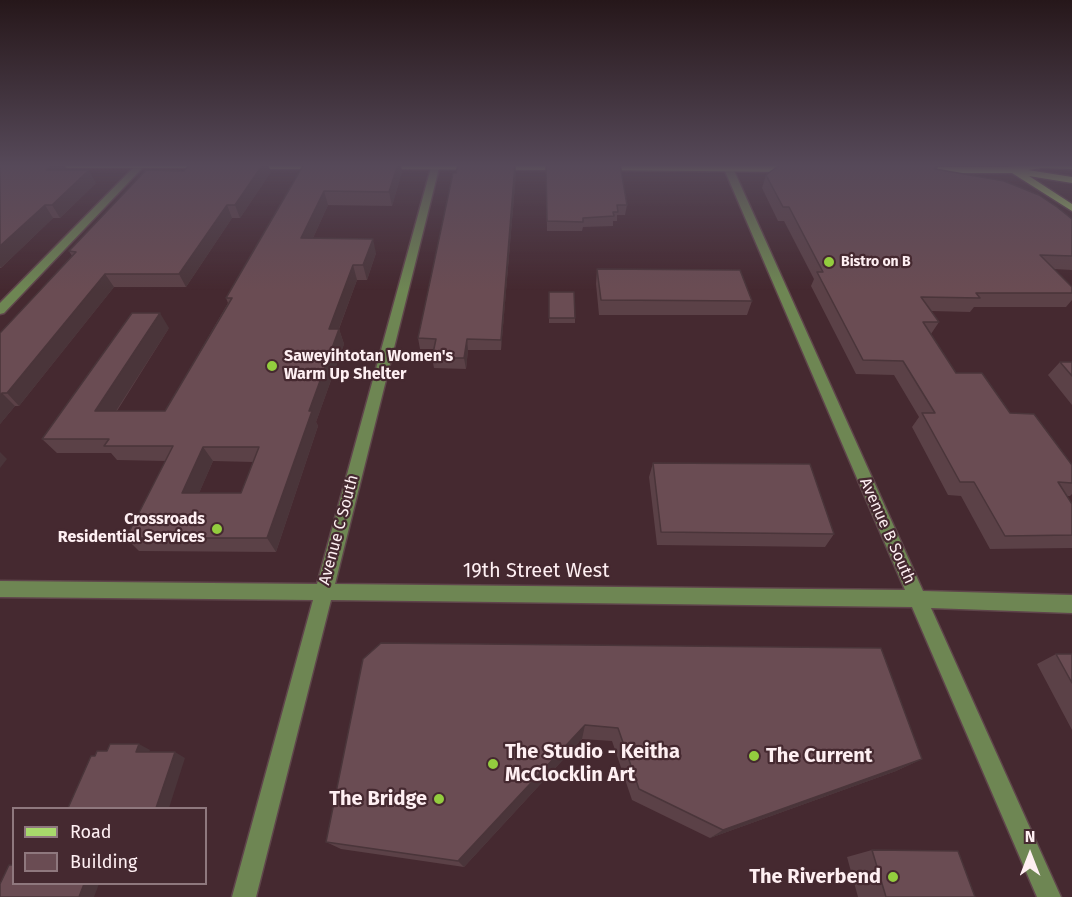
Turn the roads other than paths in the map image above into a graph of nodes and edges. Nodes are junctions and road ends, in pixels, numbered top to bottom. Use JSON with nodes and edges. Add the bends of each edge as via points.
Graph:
{"nodes":[{"id":1,"x":101,"y":206,"type":"edge"},
{"id":2,"x":424,"y":206,"type":"edge"},
{"id":3,"x":745,"y":206,"type":"edge"},
{"id":4,"x":1057,"y":206,"type":"edge"},
{"id":5,"x":1072,"y":220,"type":"edge"},
{"id":6,"x":0,"y":310,"type":"edge"},
{"id":7,"x":0,"y":589,"type":"edge"},
{"id":8,"x":323,"y":593,"type":"junction"},
{"id":9,"x":918,"y":600,"type":"junction"},
{"id":10,"x":1072,"y":604,"type":"edge"},
{"id":11,"x":244,"y":897,"type":"edge"},
{"id":12,"x":1049,"y":897,"type":"edge"}],
"edges":[{"from":1,"to":6,"type":"street"},
{"from":2,"to":8,"type":"street","name":"Avenue C South"},
{"from":3,"to":9,"type":"street","name":"Avenue B South"},
{"from":4,"to":5,"type":"main road"},
{"from":7,"to":8,"type":"street","name":"19th Street West"},
{"from":8,"to":9,"type":"street","name":"19th Street West"},
{"from":8,"to":11,"type":"street","name":"Avenue C South"},
{"from":9,"to":10,"type":"street","name":"19th Street West"},
{"from":9,"to":12,"type":"street","name":"Avenue B South"}]}
